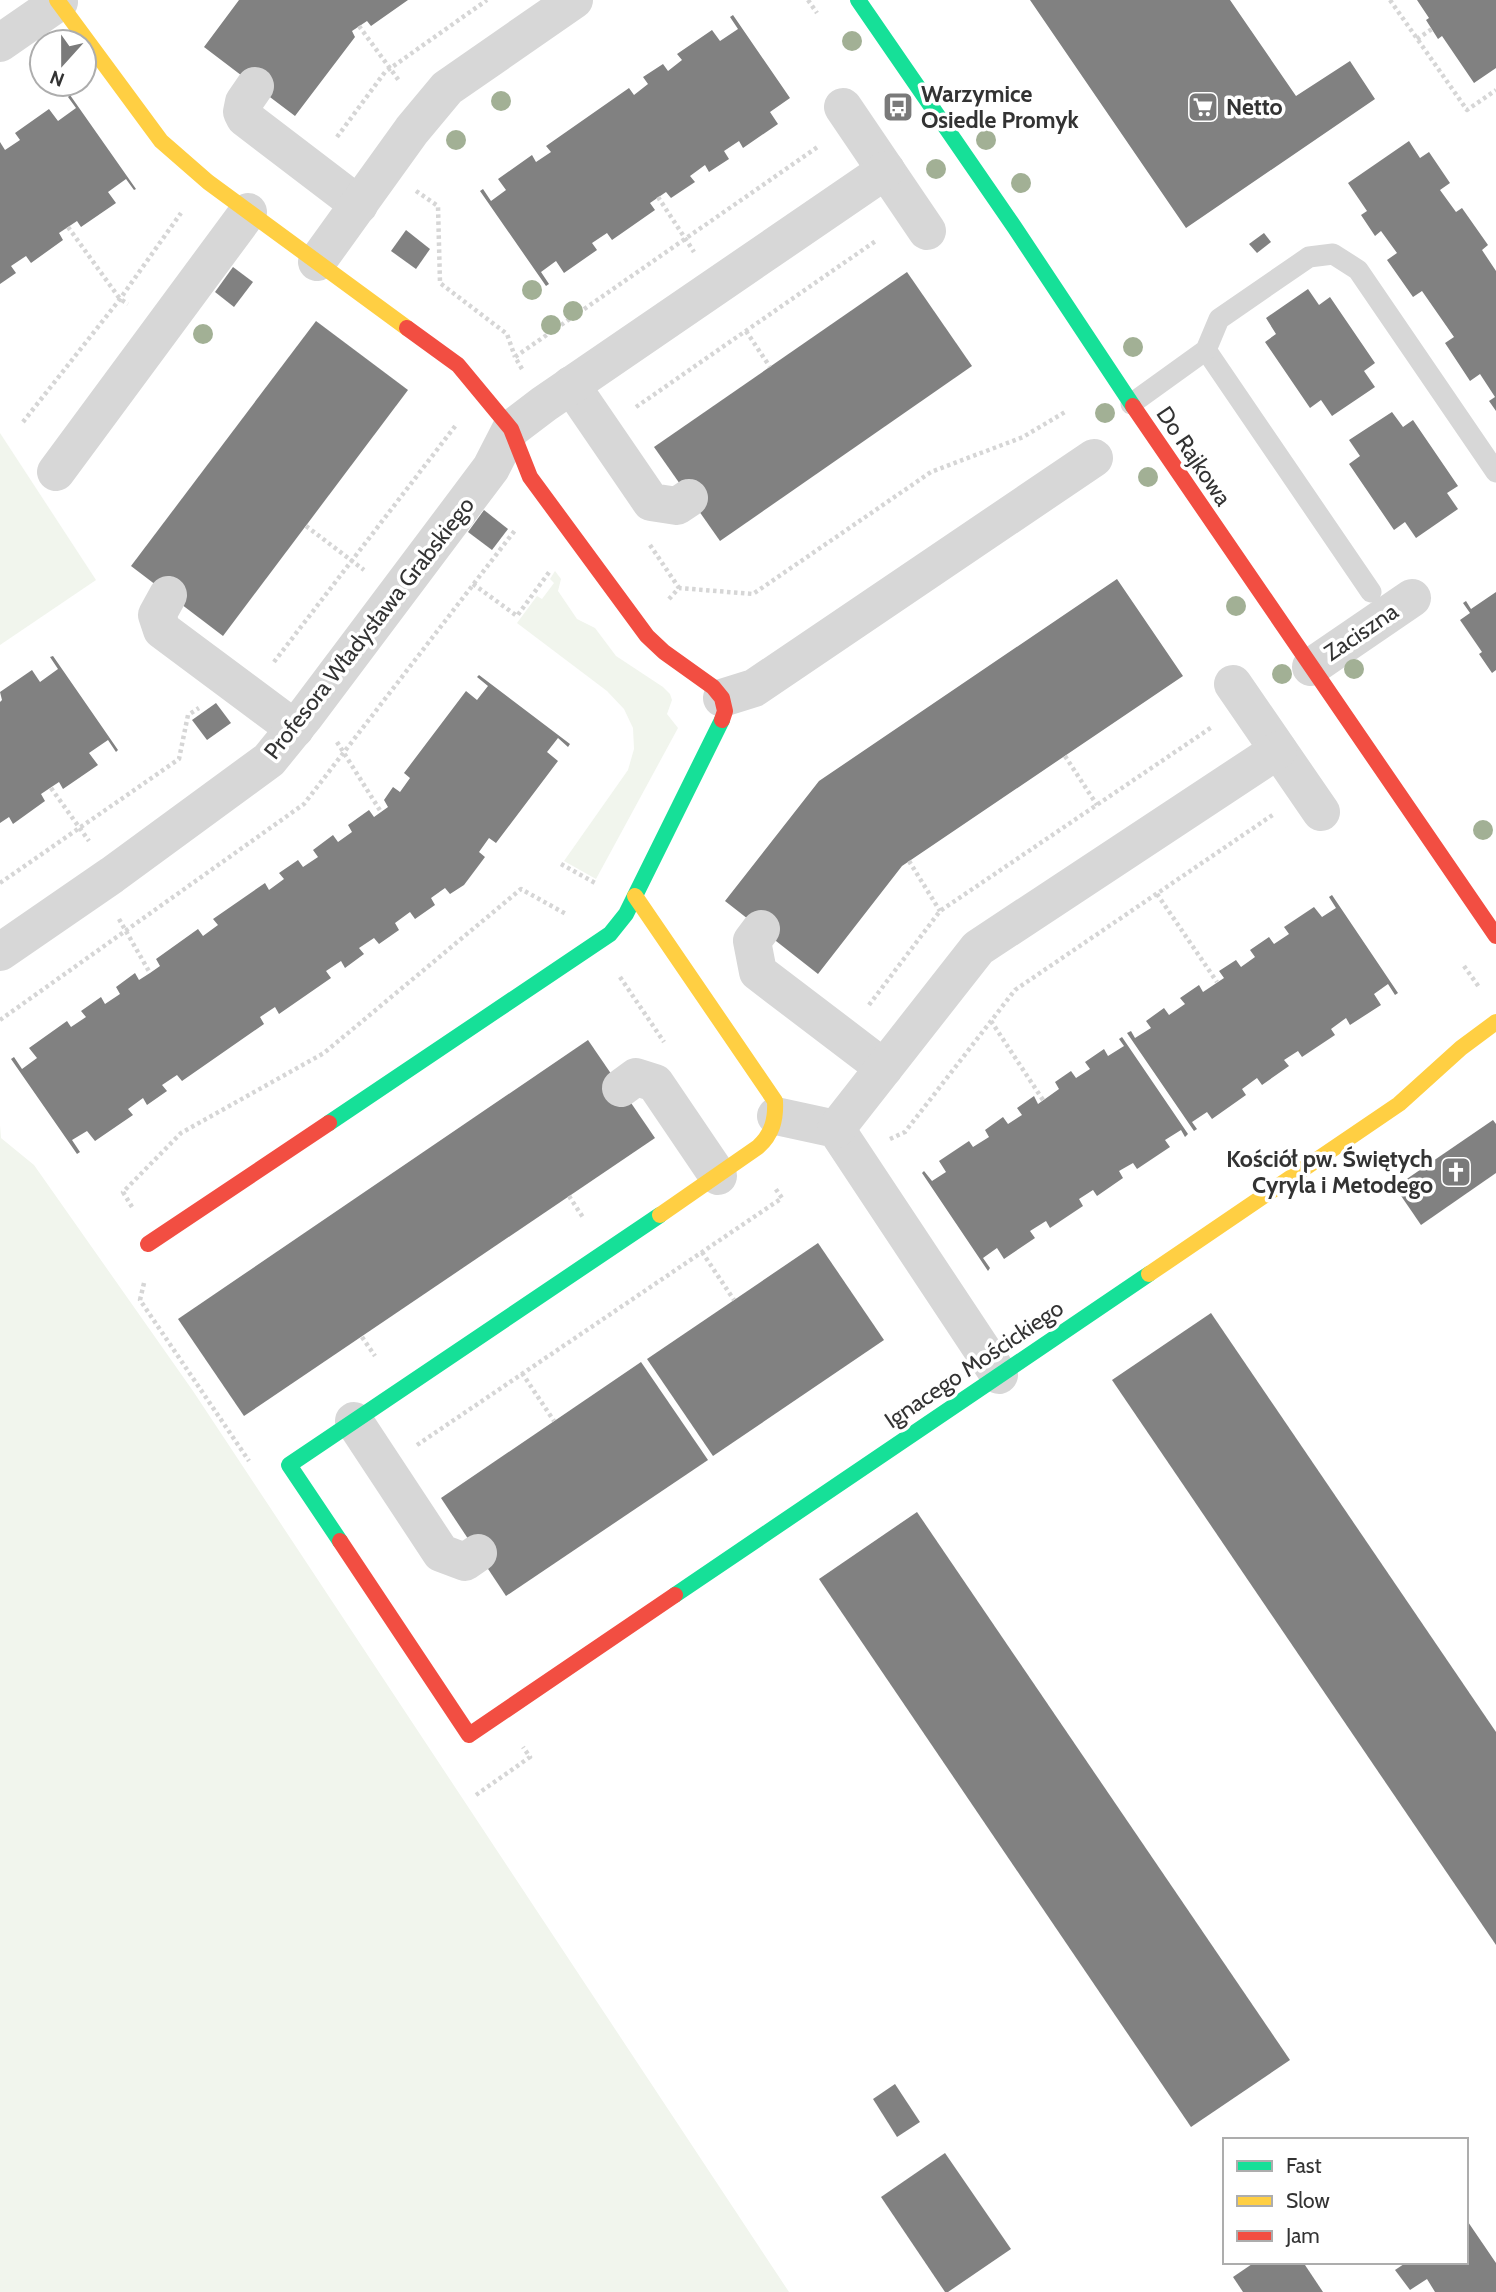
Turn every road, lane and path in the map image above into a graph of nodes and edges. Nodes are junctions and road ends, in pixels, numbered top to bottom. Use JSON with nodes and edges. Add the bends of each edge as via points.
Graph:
{"nodes":[{"id":1,"x":574,"y":0,"type":"edge"},
{"id":2,"x":858,"y":0,"type":"edge"},
{"id":3,"x":1390,"y":0,"type":"edge"},
{"id":4,"x":59,"y":1,"type":"edge"},
{"id":5,"x":359,"y":26,"type":"dead end"},
{"id":6,"x":1432,"y":29,"type":"dead end"},
{"id":7,"x":1418,"y":39,"type":"junction"},
{"id":8,"x":0,"y":43,"type":"edge"},
{"id":9,"x":390,"y":69,"type":"dead end"},
{"id":10,"x":255,"y":86,"type":"dead end"},
{"id":11,"x":1496,"y":90,"type":"edge"},
{"id":12,"x":843,"y":107,"type":"dead end"},
{"id":13,"x":384,"y":168,"type":"junction"},
{"id":14,"x":886,"y":170,"type":"junction"},
{"id":15,"x":658,"y":197,"type":"dead end"},
{"id":16,"x":359,"y":205,"type":"junction"},
{"id":17,"x":184,"y":208,"type":"dead end"},
{"id":18,"x":248,"y":212,"type":"junction"},
{"id":19,"x":68,"y":227,"type":"dead end"},
{"id":20,"x":927,"y":231,"type":"dead end"},
{"id":21,"x":877,"y":240,"type":"dead end"},
{"id":22,"x":317,"y":262,"type":"junction"},
{"id":23,"x":717,"y":286,"type":"junction"},
{"id":24,"x":120,"y":299,"type":"junction"},
{"id":25,"x":164,"y":329,"type":"junction"},
{"id":26,"x":746,"y":331,"type":"junction"},
{"id":27,"x":1206,"y":350,"type":"junction"},
{"id":28,"x":770,"y":367,"type":"dead end"},
{"id":29,"x":571,"y":385,"type":"junction"},
{"id":30,"x":483,"y":395,"type":"junction"},
{"id":31,"x":1132,"y":404,"type":"junction"},
{"id":32,"x":634,"y":408,"type":"dead end"},
{"id":33,"x":1065,"y":412,"type":"dead end"},
{"id":34,"x":23,"y":422,"type":"dead end"},
{"id":35,"x":511,"y":429,"type":"junction"},
{"id":36,"x":1094,"y":458,"type":"dead end"},
{"id":37,"x":56,"y":472,"type":"dead end"},
{"id":38,"x":1496,"y":472,"type":"edge"},
{"id":39,"x":689,"y":498,"type":"dead end"},
{"id":40,"x":306,"y":526,"type":"dead end"},
{"id":41,"x":352,"y":561,"type":"junction"},
{"id":42,"x":552,"y":568,"type":"dead end"},
{"id":43,"x":473,"y":584,"type":"dead end"},
{"id":44,"x":1371,"y":593,"type":"dead end"},
{"id":45,"x":396,"y":594,"type":"junction"},
{"id":46,"x":169,"y":595,"type":"dead end"},
{"id":47,"x":1412,"y":598,"type":"dead end"},
{"id":48,"x":643,"y":631,"type":"junction"},
{"id":49,"x":1311,"y":667,"type":"junction"},
{"id":50,"x":1233,"y":684,"type":"dead end"},
{"id":51,"x":722,"y":698,"type":"junction"},
{"id":52,"x":207,"y":703,"type":"dead end"},
{"id":53,"x":304,"y":717,"type":"junction"},
{"id":54,"x":1278,"y":750,"type":"junction"},
{"id":55,"x":1065,"y":756,"type":"dead end"},
{"id":56,"x":51,"y":788,"type":"dead end"},
{"id":57,"x":1097,"y":805,"type":"dead end"},
{"id":58,"x":1279,"y":810,"type":"dead end"},
{"id":59,"x":381,"y":812,"type":"dead end"},
{"id":60,"x":1321,"y":812,"type":"dead end"},
{"id":61,"x":79,"y":828,"type":"junction"},
{"id":62,"x":909,"y":861,"type":"dead end"},
{"id":63,"x":561,"y":864,"type":"dead end"},
{"id":64,"x":105,"y":880,"type":"junction"},
{"id":65,"x":0,"y":883,"type":"edge"},
{"id":66,"x":603,"y":888,"type":"dead end"},
{"id":67,"x":1157,"y":894,"type":"junction"},
{"id":68,"x":635,"y":896,"type":"junction"},
{"id":69,"x":940,"y":911,"type":"dead end"},
{"id":70,"x":573,"y":918,"type":"dead end"},
{"id":71,"x":761,"y":929,"type":"dead end"},
{"id":72,"x":1496,"y":936,"type":"edge"},
{"id":73,"x":0,"y":952,"type":"edge"},
{"id":74,"x":150,"y":973,"type":"dead end"},
{"id":75,"x":1217,"y":982,"type":"dead end"},
{"id":76,"x":991,"y":1021,"type":"junction"},
{"id":77,"x":1496,"y":1022,"type":"edge"},
{"id":78,"x":884,"y":1068,"type":"junction"},
{"id":79,"x":621,"y":1088,"type":"dead end"},
{"id":80,"x":1043,"y":1100,"type":"dead end"},
{"id":81,"x":776,"y":1116,"type":"junction"},
{"id":82,"x":845,"y":1142,"type":"junction"},
{"id":83,"x":752,"y":1153,"type":"junction"},
{"id":84,"x":718,"y":1176,"type":"junction"},
{"id":85,"x":151,"y":1242,"type":"joint"},
{"id":86,"x":702,"y":1252,"type":"junction"},
{"id":87,"x":734,"y":1300,"type":"dead end"},
{"id":88,"x":522,"y":1373,"type":"junction"},
{"id":89,"x":999,"y":1375,"type":"junction"},
{"id":90,"x":354,"y":1420,"type":"junction"},
{"id":91,"x":554,"y":1421,"type":"dead end"},
{"id":92,"x":384,"y":1467,"type":"junction"},
{"id":93,"x":478,"y":1553,"type":"dead end"}],
"edges":[{"from":1,"to":13,"type":"street","via":[[447,88]]},
{"from":2,"to":31,"type":"street","name":"Do Rajkowa"},
{"from":3,"to":7,"type":"path"},
{"from":4,"to":8,"type":"street"},
{"from":4,"to":18,"type":"street","via":[[161,141]]},
{"from":5,"to":9,"type":"path"},
{"from":6,"to":7,"type":"path"},
{"from":7,"to":11,"type":"path","via":[[1467,110]]},
{"from":10,"to":16,"type":"street","via":[[244,102],[245,118]]},
{"from":12,"to":14,"type":"street"},
{"from":13,"to":16,"type":"street"},
{"from":13,"to":30,"type":"path","via":[[438,206],[440,283],[507,334],[516,360]]},
{"from":14,"to":20,"type":"street"},
{"from":14,"to":23,"type":"street","name":"Profesora Władysława Grabskiego"},
{"from":15,"to":23,"type":"path"},
{"from":16,"to":22,"type":"street"},
{"from":17,"to":24,"type":"path"},
{"from":18,"to":22,"type":"street"},
{"from":18,"to":25,"type":"street"},
{"from":19,"to":24,"type":"path"},
{"from":21,"to":26,"type":"path"},
{"from":22,"to":30,"type":"street","via":[[458,365]]},
{"from":23,"to":29,"type":"street","name":"Profesora Władysława Grabskiego"},
{"from":24,"to":25,"type":"path"},
{"from":24,"to":34,"type":"path"},
{"from":25,"to":37,"type":"street"},
{"from":26,"to":28,"type":"path"},
{"from":26,"to":32,"type":"path"},
{"from":27,"to":31,"type":"lane"},
{"from":27,"to":38,"type":"lane","via":[[1219,319],[1309,257],[1333,254],[1358,270]]},
{"from":27,"to":44,"type":"lane"},
{"from":29,"to":35,"type":"street","name":"Profesora Władysława Grabskiego"},
{"from":29,"to":39,"type":"street","via":[[651,502],[677,506]]},
{"from":30,"to":35,"type":"street"},
{"from":30,"to":41,"type":"path"},
{"from":31,"to":49,"type":"street","name":"Do Rajkowa"},
{"from":33,"to":48,"type":"path","via":[[1023,438],[932,472],[752,594],[679,588]]},
{"from":35,"to":45,"type":"street","name":"Profesora Władysława Grabskiego","via":[[491,468]]},
{"from":35,"to":48,"type":"street","via":[[530,477]]},
{"from":36,"to":51,"type":"street","via":[[754,688]]},
{"from":40,"to":41,"type":"path"},
{"from":41,"to":45,"type":"path"},
{"from":41,"to":53,"type":"path","via":[[268,670]]},
{"from":42,"to":43,"type":"path","via":[[517,617]]},
{"from":45,"to":53,"type":"street","name":"Profesora Władysława Grabskiego"},
{"from":46,"to":53,"type":"street","via":[[157,615],[162,630]]},
{"from":47,"to":49,"type":"street","name":"Zaciszna"},
{"from":48,"to":51,"type":"street"},
{"from":49,"to":72,"type":"street","name":"Do Rajkowa"},
{"from":50,"to":54,"type":"street"},
{"from":51,"to":68,"type":"street","via":[[722,723]]},
{"from":52,"to":61,"type":"path","via":[[188,715],[179,759]]},
{"from":53,"to":59,"type":"path","via":[[337,742]]},
{"from":53,"to":64,"type":"street","name":"Profesora Władysława Grabskiego","via":[[257,770]]},
{"from":54,"to":60,"type":"street"},
{"from":54,"to":78,"type":"street","via":[[978,948]]},
{"from":55,"to":57,"type":"path"},
{"from":56,"to":61,"type":"path"},
{"from":58,"to":67,"type":"path"},
{"from":61,"to":64,"type":"path"},
{"from":61,"to":65,"type":"path"},
{"from":62,"to":69,"type":"path"},
{"from":63,"to":66,"type":"path"},
{"from":64,"to":73,"type":"street","name":"Profesora Władysława Grabskiego"},
{"from":64,"to":74,"type":"path"},
{"from":67,"to":75,"type":"path"},
{"from":67,"to":76,"type":"path","via":[[1015,990]]},
{"from":68,"to":81,"type":"street","via":[[775,1101]]},
{"from":68,"to":85,"type":"street","via":[[610,934]]},
{"from":70,"to":85,"type":"path","via":[[521,889],[324,1053],[181,1133],[123,1192]]},
{"from":71,"to":78,"type":"street","via":[[752,941],[758,972]]},
{"from":76,"to":80,"type":"path"},
{"from":76,"to":82,"type":"path","via":[[905,1132]]},
{"from":77,"to":89,"type":"street","name":"Ignacego Mościckiego","via":[[1399,1104]]},
{"from":78,"to":82,"type":"street"},
{"from":79,"to":84,"type":"street","via":[[636,1077],[655,1083]]},
{"from":81,"to":82,"type":"street"},
{"from":81,"to":83,"type":"street","via":[[767,1141]]},
{"from":82,"to":89,"type":"street"},
{"from":83,"to":84,"type":"street"},
{"from":83,"to":86,"type":"path","via":[[782,1198]]},
{"from":84,"to":90,"type":"street"},
{"from":86,"to":87,"type":"path"},
{"from":86,"to":88,"type":"path"},
{"from":88,"to":91,"type":"path"},
{"from":88,"to":92,"type":"path"},
{"from":89,"to":90,"type":"street","name":"Ignacego Mościckiego","via":[[469,1735],[289,1465]]},
{"from":90,"to":92,"type":"street"},
{"from":92,"to":93,"type":"street","via":[[441,1553],[465,1562]]}]}
